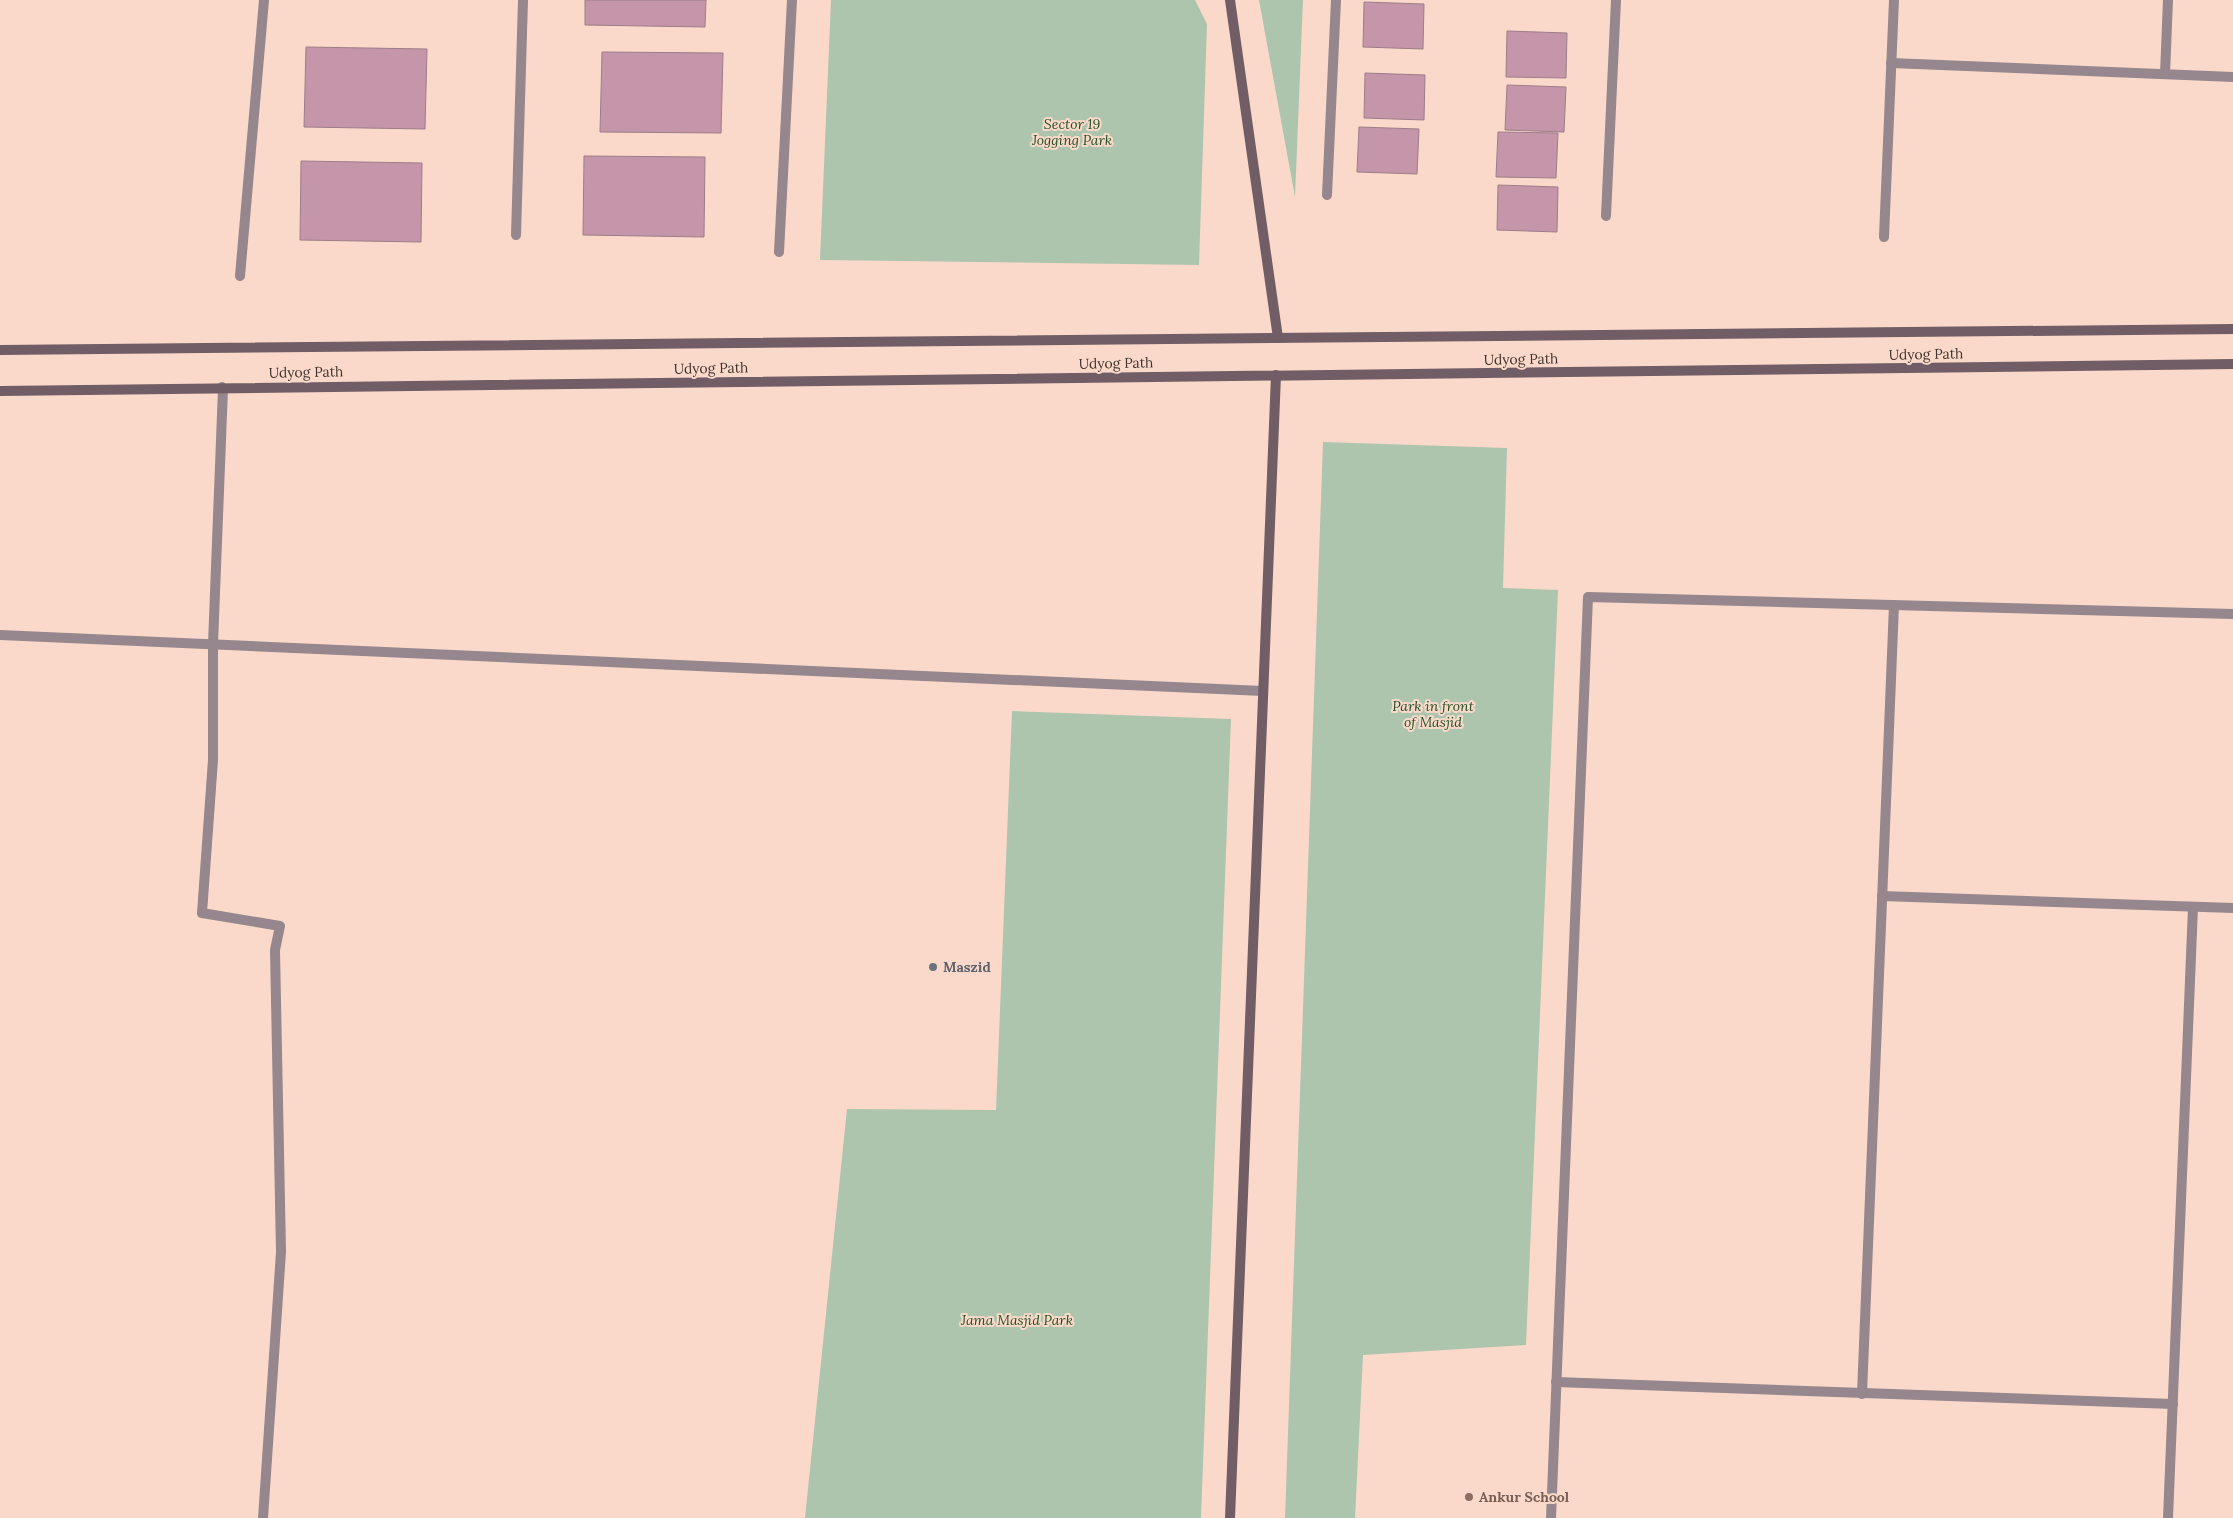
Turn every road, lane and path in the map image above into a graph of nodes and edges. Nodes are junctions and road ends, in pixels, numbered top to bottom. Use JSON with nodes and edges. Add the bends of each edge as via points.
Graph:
{"nodes":[{"id":1,"x":264,"y":0,"type":"edge"},
{"id":2,"x":523,"y":0,"type":"edge"},
{"id":3,"x":792,"y":0,"type":"edge"},
{"id":4,"x":1230,"y":0,"type":"edge"},
{"id":5,"x":1336,"y":0,"type":"edge"},
{"id":6,"x":1616,"y":0,"type":"edge"},
{"id":7,"x":1894,"y":0,"type":"edge"},
{"id":8,"x":2168,"y":0,"type":"edge"},
{"id":9,"x":1891,"y":63,"type":"junction"},
{"id":10,"x":2165,"y":74,"type":"junction"},
{"id":11,"x":2233,"y":77,"type":"edge"},
{"id":12,"x":1328,"y":195,"type":"dead end"},
{"id":13,"x":1606,"y":216,"type":"dead end"},
{"id":14,"x":516,"y":235,"type":"dead end"},
{"id":15,"x":1884,"y":237,"type":"dead end"},
{"id":16,"x":779,"y":252,"type":"dead end"},
{"id":17,"x":240,"y":276,"type":"dead end"},
{"id":18,"x":2233,"y":329,"type":"edge"},
{"id":19,"x":1278,"y":338,"type":"junction"},
{"id":20,"x":0,"y":350,"type":"edge"},
{"id":21,"x":2233,"y":364,"type":"edge"},
{"id":22,"x":1276,"y":375,"type":"junction"},
{"id":23,"x":222,"y":387,"type":"junction"},
{"id":24,"x":0,"y":391,"type":"edge"},
{"id":25,"x":1894,"y":605,"type":"junction"},
{"id":26,"x":2233,"y":614,"type":"edge"},
{"id":27,"x":0,"y":635,"type":"edge"},
{"id":28,"x":213,"y":644,"type":"junction"},
{"id":29,"x":1263,"y":691,"type":"junction"},
{"id":30,"x":1882,"y":896,"type":"junction"},
{"id":31,"x":2193,"y":907,"type":"junction"},
{"id":32,"x":2233,"y":908,"type":"edge"},
{"id":33,"x":1556,"y":1382,"type":"junction"},
{"id":34,"x":1862,"y":1394,"type":"junction"},
{"id":35,"x":2173,"y":1404,"type":"junction"},
{"id":36,"x":263,"y":1518,"type":"edge"},
{"id":37,"x":1230,"y":1518,"type":"edge"},
{"id":38,"x":1551,"y":1518,"type":"edge"},
{"id":39,"x":2168,"y":1518,"type":"edge"}],
"edges":[{"from":1,"to":17,"type":"street"},
{"from":2,"to":14,"type":"street"},
{"from":3,"to":16,"type":"street"},
{"from":4,"to":19,"type":"main road"},
{"from":5,"to":12,"type":"street"},
{"from":6,"to":13,"type":"street"},
{"from":7,"to":9,"type":"street"},
{"from":8,"to":10,"type":"street"},
{"from":9,"to":10,"type":"street"},
{"from":9,"to":15,"type":"street"},
{"from":10,"to":11,"type":"street"},
{"from":18,"to":19,"type":"main road","name":"Udyog Path"},
{"from":19,"to":20,"type":"main road","name":"Udyog Path"},
{"from":21,"to":22,"type":"main road","name":"Udyog Path"},
{"from":22,"to":23,"type":"main road","name":"Udyog Path"},
{"from":22,"to":29,"type":"main road"},
{"from":23,"to":24,"type":"main road","name":"Udyog Path"},
{"from":23,"to":28,"type":"street"},
{"from":25,"to":26,"type":"street"},
{"from":25,"to":30,"type":"street"},
{"from":25,"to":33,"type":"street","via":[[1588,596]]},
{"from":27,"to":28,"type":"street"},
{"from":28,"to":29,"type":"street"},
{"from":28,"to":36,"type":"street","via":[[213,760],[202,913],[280,926],[275,950],[281,1252]]},
{"from":29,"to":37,"type":"main road"},
{"from":30,"to":31,"type":"street"},
{"from":30,"to":34,"type":"street"},
{"from":31,"to":32,"type":"street"},
{"from":31,"to":35,"type":"street"},
{"from":33,"to":34,"type":"street"},
{"from":33,"to":38,"type":"street"},
{"from":34,"to":35,"type":"street"},
{"from":35,"to":39,"type":"street"}]}
